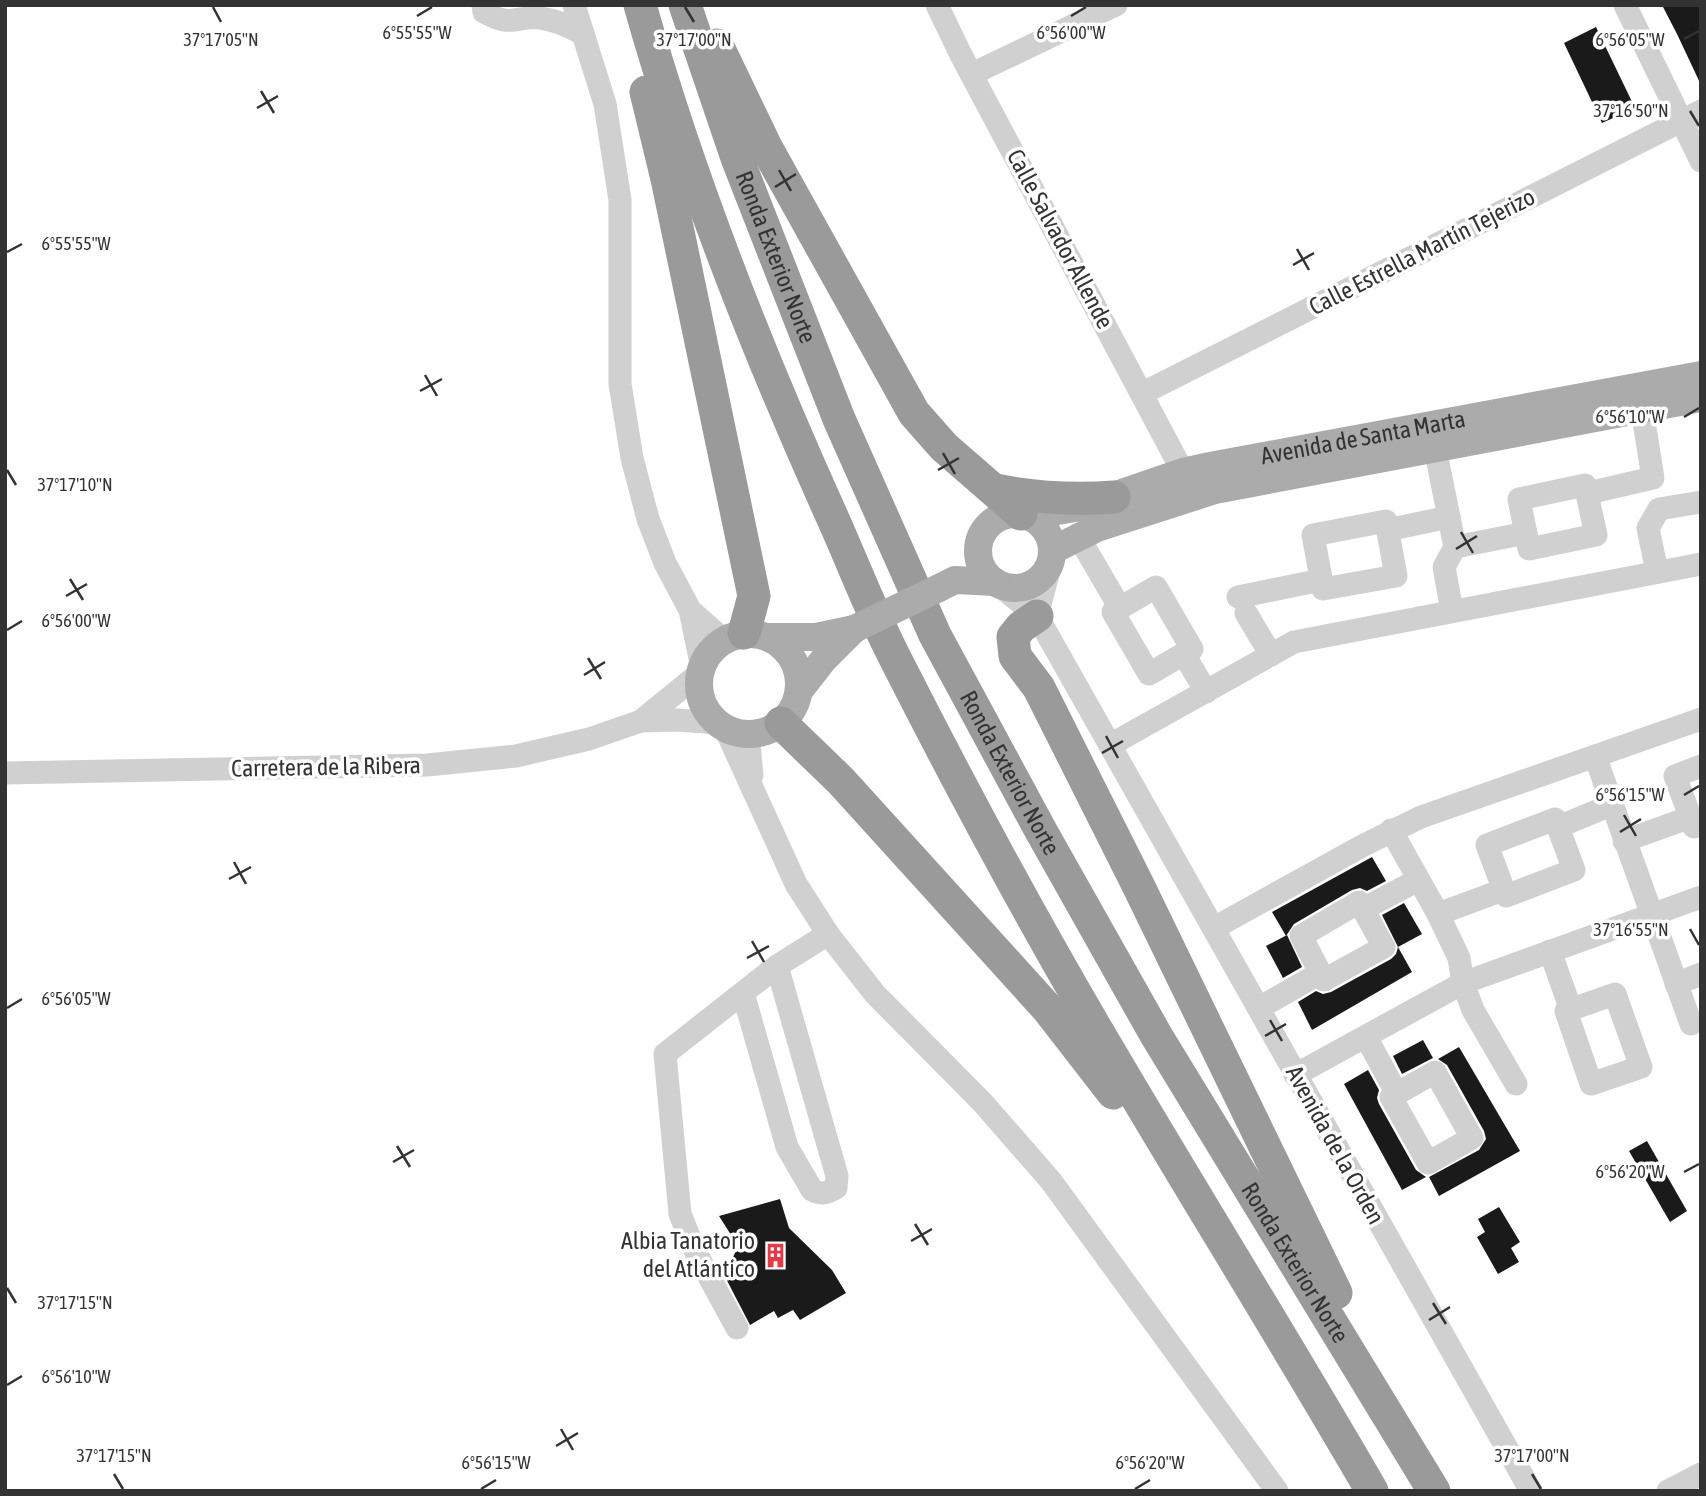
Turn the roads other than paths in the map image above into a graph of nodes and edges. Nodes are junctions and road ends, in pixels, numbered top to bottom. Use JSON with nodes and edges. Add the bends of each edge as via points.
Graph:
{"nodes":[{"id":1,"x":483,"y":5,"type":"edge"},
{"id":2,"x":575,"y":5,"type":"edge"},
{"id":3,"x":623,"y":5,"type":"edge"},
{"id":4,"x":640,"y":5,"type":"edge"},
{"id":5,"x":685,"y":5,"type":"edge"},
{"id":6,"x":704,"y":5,"type":"edge"},
{"id":7,"x":937,"y":5,"type":"edge"},
{"id":8,"x":1116,"y":5,"type":"edge"},
{"id":9,"x":1625,"y":5,"type":"edge"},
{"id":10,"x":583,"y":34,"type":"junction"},
{"id":11,"x":972,"y":74,"type":"junction"},
{"id":12,"x":1691,"y":116,"type":"edge"},
{"id":13,"x":1701,"y":161,"type":"edge"},
{"id":14,"x":1701,"y":375,"type":"edge"},
{"id":15,"x":1143,"y":393,"type":"junction"},
{"id":16,"x":1701,"y":398,"type":"edge"},
{"id":17,"x":1642,"y":410,"type":"junction"},
{"id":18,"x":1435,"y":448,"type":"junction"},
{"id":19,"x":1184,"y":472,"type":"junction"},
{"id":20,"x":993,"y":489,"type":"junction"},
{"id":21,"x":1588,"y":493,"type":"junction"},
{"id":22,"x":1114,"y":497,"type":"junction"},
{"id":23,"x":1701,"y":502,"type":"edge"},
{"id":24,"x":1025,"y":515,"type":"junction"},
{"id":25,"x":1449,"y":517,"type":"junction"},
{"id":26,"x":1388,"y":530,"type":"junction"},
{"id":27,"x":1526,"y":533,"type":"junction"},
{"id":28,"x":1078,"y":537,"type":"junction"},
{"id":29,"x":1455,"y":547,"type":"junction"},
{"id":30,"x":978,"y":551,"type":"junction"},
{"id":31,"x":1051,"y":558,"type":"junction"},
{"id":32,"x":1701,"y":564,"type":"edge"},
{"id":33,"x":1657,"y":572,"type":"junction"},
{"id":34,"x":1321,"y":580,"type":"junction"},
{"id":35,"x":947,"y":584,"type":"junction"},
{"id":36,"x":998,"y":584,"type":"junction"},
{"id":37,"x":1120,"y":608,"type":"junction"},
{"id":38,"x":690,"y":610,"type":"junction"},
{"id":39,"x":1452,"y":611,"type":"junction"},
{"id":40,"x":1037,"y":615,"type":"junction"},
{"id":41,"x":854,"y":629,"type":"junction"},
{"id":42,"x":745,"y":637,"type":"junction"},
{"id":43,"x":1184,"y":654,"type":"junction"},
{"id":44,"x":1271,"y":655,"type":"junction"},
{"id":45,"x":701,"y":671,"type":"junction"},
{"id":46,"x":799,"y":691,"type":"junction"},
{"id":47,"x":1206,"y":692,"type":"junction"},
{"id":48,"x":1701,"y":719,"type":"edge"},
{"id":49,"x":641,"y":721,"type":"junction"},
{"id":50,"x":781,"y":723,"type":"junction"},
{"id":51,"x":730,"y":728,"type":"junction"},
{"id":52,"x":1110,"y":745,"type":"junction"},
{"id":53,"x":1595,"y":756,"type":"junction"},
{"id":54,"x":1701,"y":766,"type":"edge"},
{"id":55,"x":5,"y":773,"type":"edge"},
{"id":56,"x":1611,"y":805,"type":"junction"},
{"id":57,"x":1696,"y":821,"type":"edge"},
{"id":58,"x":1558,"y":827,"type":"junction"},
{"id":59,"x":1391,"y":830,"type":"junction"},
{"id":60,"x":1624,"y":841,"type":"junction"},
{"id":61,"x":1418,"y":880,"type":"junction"},
{"id":62,"x":1503,"y":890,"type":"junction"},
{"id":63,"x":1701,"y":897,"type":"edge"},
{"id":64,"x":1363,"y":909,"type":"junction"},
{"id":65,"x":1438,"y":914,"type":"junction"},
{"id":66,"x":1651,"y":915,"type":"junction"},
{"id":67,"x":1214,"y":929,"type":"junction"},
{"id":68,"x":828,"y":934,"type":"junction"},
{"id":69,"x":1550,"y":951,"type":"junction"},
{"id":70,"x":777,"y":966,"type":"junction"},
{"id":71,"x":1320,"y":972,"type":"junction"},
{"id":72,"x":1701,"y":974,"type":"edge"},
{"id":73,"x":1463,"y":983,"type":"junction"},
{"id":74,"x":1676,"y":984,"type":"junction"},
{"id":75,"x":743,"y":993,"type":"junction"},
{"id":76,"x":1259,"y":1008,"type":"junction"},
{"id":77,"x":1571,"y":1010,"type":"dead end"},
{"id":78,"x":1691,"y":1024,"type":"dead end"},
{"id":79,"x":1366,"y":1037,"type":"junction"},
{"id":80,"x":1296,"y":1075,"type":"junction"},
{"id":81,"x":1516,"y":1084,"type":"dead end"},
{"id":82,"x":1397,"y":1094,"type":"dead end"},
{"id":83,"x":1271,"y":1322,"type":"junction"},
{"id":84,"x":737,"y":1328,"type":"dead end"},
{"id":85,"x":1701,"y":1474,"type":"edge"},
{"id":86,"x":1429,"y":1481,"type":"edge"},
{"id":87,"x":1671,"y":1490,"type":"edge"},
{"id":88,"x":1277,"y":1491,"type":"edge"},
{"id":89,"x":1372,"y":1491,"type":"edge"},
{"id":90,"x":1531,"y":1491,"type":"edge"}],
"edges":[{"from":1,"to":10,"type":"street","via":[[484,12],[502,22],[538,18],[563,23]]},
{"from":2,"to":10,"type":"street"},
{"from":3,"to":42,"type":"highway","via":[[667,179],[754,596]]},
{"from":4,"to":83,"type":"highway","name":"Ronda Exterior Norte","via":[[741,302],[892,654],[1101,1037]]},
{"from":5,"to":86,"type":"highway","name":"Ronda Exterior Norte","via":[[737,158],[834,407],[935,635],[1156,1034]]},
{"from":6,"to":20,"type":"highway","via":[[716,42],[766,146],[914,413],[944,447]]},
{"from":7,"to":11,"type":"street","name":"Calle Salvador Allende"},
{"from":8,"to":11,"type":"street"},
{"from":9,"to":12,"type":"street"},
{"from":10,"to":38,"type":"street","via":[[605,104],[620,200],[620,384],[632,458],[648,519]]},
{"from":11,"to":15,"type":"street","name":"Calle Salvador Allende"},
{"from":12,"to":13,"type":"street"},
{"from":12,"to":15,"type":"street","name":"Calle Estrella Martín Tejerizo"},
{"from":14,"to":19,"type":"main road","name":"Avenida de Santa Marta"},
{"from":15,"to":19,"type":"street","name":"Calle Salvador Allende"},
{"from":16,"to":17,"type":"main road","name":"Avenida de Santa Marta"},
{"from":17,"to":18,"type":"main road","name":"Avenida de Santa Marta"},
{"from":17,"to":21,"type":"street","via":[[1653,478]]},
{"from":18,"to":25,"type":"street"},
{"from":18,"to":28,"type":"main road","name":"Avenida de Santa Marta","via":[[1214,490]]},
{"from":19,"to":22,"type":"main road","name":"Avenida de Santa Marta"},
{"from":20,"to":22,"type":"highway","via":[[1037,498]]},
{"from":20,"to":24,"type":"highway"},
{"from":21,"to":27,"type":"street","via":[[1585,485],[1519,499]]},
{"from":21,"to":27,"type":"street","via":[[1596,535],[1529,549]]},
{"from":22,"to":24,"type":"main road","name":"Avenida de Santa Marta"},
{"from":23,"to":33,"type":"street","via":[[1659,509],[1648,528]]},
{"from":24,"to":30,"type":"main road","via":[[1005,515],[991,523],[981,535]]},
{"from":24,"to":31,"type":"main road","via":[[1050,536]]},
{"from":25,"to":26,"type":"street"},
{"from":25,"to":29,"type":"street"},
{"from":26,"to":34,"type":"street","via":[[1385,521],[1313,535]]},
{"from":26,"to":34,"type":"street","via":[[1396,576],[1323,589]]},
{"from":27,"to":29,"type":"street"},
{"from":28,"to":31,"type":"main road","name":"Avenida de Santa Marta"},
{"from":28,"to":37,"type":"street"},
{"from":29,"to":39,"type":"street","via":[[1444,567]]},
{"from":30,"to":35,"type":"main road"},
{"from":30,"to":36,"type":"main road","via":[[981,567]]},
{"from":31,"to":36,"type":"main road","via":[[1041,579],[1027,587]]},
{"from":31,"to":40,"type":"street"},
{"from":32,"to":33,"type":"street"},
{"from":33,"to":39,"type":"street"},
{"from":34,"to":44,"type":"street","via":[[1242,605]]},
{"from":35,"to":36,"type":"main road"},
{"from":35,"to":41,"type":"main road","bridge":true},
{"from":36,"to":40,"type":"street","name":"Avenida de la Orden"},
{"from":37,"to":43,"type":"street","via":[[1113,612],[1149,674]]},
{"from":37,"to":43,"type":"street","via":[[1156,587],[1192,649]]},
{"from":38,"to":42,"type":"street"},
{"from":38,"to":45,"type":"street"},
{"from":39,"to":44,"type":"street","via":[[1294,642]]},
{"from":40,"to":52,"type":"street","name":"Avenida de la Orden"},
{"from":40,"to":86,"type":"highway","via":[[1013,637],[1015,656],[1039,688],[1138,885]]},
{"from":41,"to":42,"type":"main road","via":[[816,637]]},
{"from":41,"to":46,"type":"main road"},
{"from":42,"to":45,"type":"main road","via":[[713,649]]},
{"from":42,"to":46,"type":"main road","via":[[782,645],[793,658]]},
{"from":43,"to":47,"type":"street"},
{"from":44,"to":47,"type":"street"},
{"from":45,"to":49,"type":"street"},
{"from":45,"to":51,"type":"main road","via":[[702,701],[709,713]]},
{"from":46,"to":50,"type":"main road"},
{"from":47,"to":52,"type":"street"},
{"from":48,"to":53,"type":"street"},
{"from":49,"to":51,"type":"street","via":[[677,720]]},
{"from":49,"to":55,"type":"street","name":"Carretera de la Ribera","via":[[516,756],[427,765]]},
{"from":50,"to":51,"type":"main road","via":[[771,730]]},
{"from":50,"to":83,"type":"highway","via":[[841,781],[1046,1008],[1107,1083],[1166,1176]]},
{"from":51,"to":68,"type":"street","via":[[796,884]]},
{"from":52,"to":67,"type":"street","name":"Avenida de la Orden"},
{"from":53,"to":56,"type":"street"},
{"from":53,"to":59,"type":"street"},
{"from":54,"to":57,"type":"street","via":[[1675,776]]},
{"from":56,"to":58,"type":"street"},
{"from":56,"to":60,"type":"street"},
{"from":57,"to":60,"type":"street"},
{"from":58,"to":62,"type":"street","via":[[1574,870],[1506,896]]},
{"from":58,"to":62,"type":"street","via":[[1555,819],[1487,845]]},
{"from":59,"to":61,"type":"street"},
{"from":59,"to":67,"type":"street"},
{"from":60,"to":66,"type":"street"},
{"from":61,"to":64,"type":"street"},
{"from":61,"to":65,"type":"street"},
{"from":62,"to":65,"type":"street"},
{"from":63,"to":66,"type":"street"},
{"from":64,"to":71,"type":"street","via":[[1359,902],[1301,936]]},
{"from":64,"to":71,"type":"street","via":[[1384,947],[1324,980]]},
{"from":65,"to":73,"type":"street","via":[[1459,958]]},
{"from":66,"to":69,"type":"street"},
{"from":66,"to":74,"type":"street"},
{"from":67,"to":76,"type":"street","name":"Avenida de la Orden"},
{"from":68,"to":70,"type":"street"},
{"from":68,"to":88,"type":"street","via":[[875,994],[983,1103],[1051,1181]]},
{"from":69,"to":73,"type":"street"},
{"from":69,"to":77,"type":"street"},
{"from":70,"to":75,"type":"street"},
{"from":70,"to":75,"type":"street","via":[[837,1176],[836,1188],[828,1192],[812,1191],[787,1147]]},
{"from":71,"to":76,"type":"street"},
{"from":72,"to":74,"type":"street"},
{"from":73,"to":79,"type":"street"},
{"from":73,"to":81,"type":"street","via":[[1473,1010]]},
{"from":74,"to":78,"type":"street"},
{"from":75,"to":84,"type":"street","via":[[665,1054],[680,1214]]},
{"from":76,"to":80,"type":"street","name":"Avenida de la Orden"},
{"from":79,"to":80,"type":"street"},
{"from":79,"to":82,"type":"street"},
{"from":80,"to":90,"type":"street","name":"Avenida de la Orden"},
{"from":83,"to":89,"type":"highway","name":"Ronda Exterior Norte"},
{"from":85,"to":87,"type":"street"}]}
